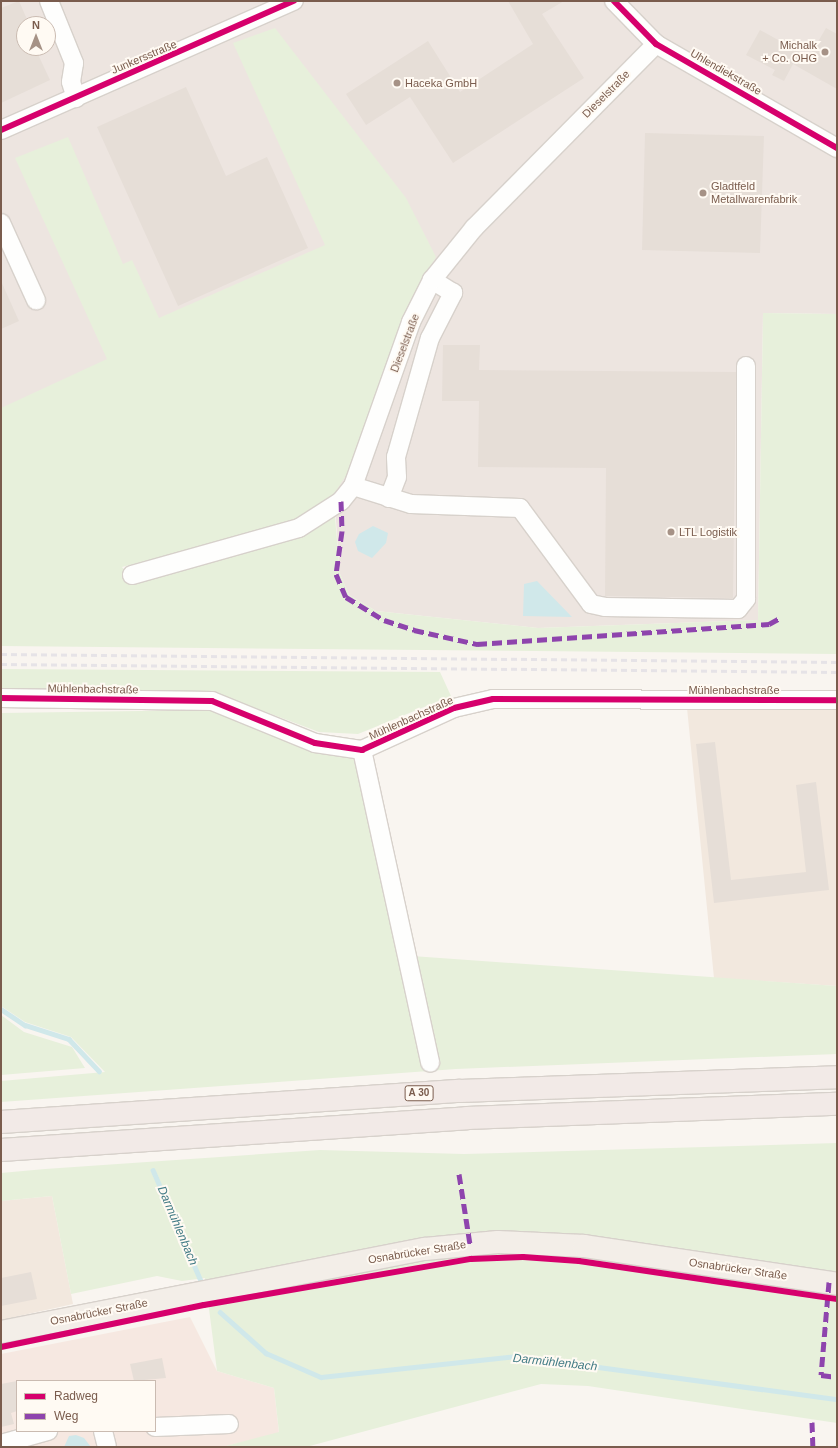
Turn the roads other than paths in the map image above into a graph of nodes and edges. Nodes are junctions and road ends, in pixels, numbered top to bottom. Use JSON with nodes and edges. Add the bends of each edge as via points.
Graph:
{"nodes":[{"id":1,"x":49,"y":1,"type":"edge"},
{"id":2,"x":294,"y":1,"type":"edge"},
{"id":3,"x":614,"y":1,"type":"edge"},
{"id":4,"x":266,"y":7,"type":"edge"},
{"id":5,"x":656,"y":44,"type":"junction"},
{"id":6,"x":76,"y":98,"type":"junction"},
{"id":7,"x":1,"y":130,"type":"edge"},
{"id":8,"x":837,"y":148,"type":"edge"},
{"id":9,"x":1,"y":223,"type":"edge"},
{"id":10,"x":432,"y":280,"type":"junction"},
{"id":11,"x":36,"y":300,"type":"dead end"},
{"id":12,"x":746,"y":366,"type":"dead end"},
{"id":13,"x":354,"y":486,"type":"junction"},
{"id":14,"x":389,"y":498,"type":"junction"},
{"id":15,"x":132,"y":576,"type":"dead end"},
{"id":16,"x":1,"y":698,"type":"edge"},
{"id":17,"x":837,"y":700,"type":"edge"},
{"id":18,"x":362,"y":750,"type":"junction"},
{"id":19,"x":430,"y":1063,"type":"dead end"},
{"id":20,"x":837,"y":1077,"type":"edge"},
{"id":21,"x":837,"y":1104,"type":"edge"},
{"id":22,"x":1,"y":1122,"type":"edge"},
{"id":23,"x":1,"y":1150,"type":"edge"},
{"id":24,"x":837,"y":1284,"type":"edge"},
{"id":25,"x":1,"y":1332,"type":"edge"},
{"id":26,"x":229,"y":1424,"type":"dead end"},
{"id":27,"x":156,"y":1426,"type":"edge"},
{"id":28,"x":46,"y":1432,"type":"edge"},
{"id":29,"x":103,"y":1432,"type":"edge"},
{"id":30,"x":28,"y":1443,"type":"edge"},
{"id":31,"x":1,"y":1444,"type":"edge"},
{"id":32,"x":107,"y":1447,"type":"edge"}],
"edges":[{"from":1,"to":6,"type":"street","via":[[74,63],[71,82]]},
{"from":2,"to":4,"type":"street","name":"Junkersstraße"},
{"from":3,"to":5,"type":"street","name":"Uhlendiekstraße"},
{"from":4,"to":6,"type":"street","name":"Junkersstraße"},
{"from":5,"to":8,"type":"street","name":"Uhlendiekstraße"},
{"from":5,"to":10,"type":"street","name":"Dieselstraße","via":[[474,228]]},
{"from":6,"to":7,"type":"street","name":"Junkersstraße"},
{"from":9,"to":11,"type":"street"},
{"from":10,"to":13,"type":"street","name":"Dieselstraße","via":[[411,322]]},
{"from":10,"to":14,"type":"street","via":[[453,293],[430,338],[396,457],[397,477]]},
{"from":12,"to":14,"type":"street","via":[[746,598],[738,608],[620,608],[591,604],[520,508],[411,504]]},
{"from":13,"to":14,"type":"street"},
{"from":13,"to":15,"type":"street","name":"Dieselstraße","via":[[341,501],[299,528]]},
{"from":16,"to":18,"type":"street","name":"Mühlenbachstraße","via":[[212,701],[315,743]]},
{"from":17,"to":18,"type":"street","name":"Mühlenbachstraße","via":[[493,699],[454,708]]},
{"from":18,"to":19,"type":"street"},
{"from":20,"to":22,"type":"highway","number":"A 30","via":[[460,1091]]},
{"from":21,"to":23,"type":"highway","via":[[444,1120]]},
{"from":24,"to":25,"type":"main road","name":"Osnabrücker Straße","via":[[584,1246],[498,1242],[419,1250]]},
{"from":26,"to":27,"type":"street"},
{"from":28,"to":30,"type":"street"},
{"from":29,"to":32,"type":"street"},
{"from":30,"to":31,"type":"street"}]}
